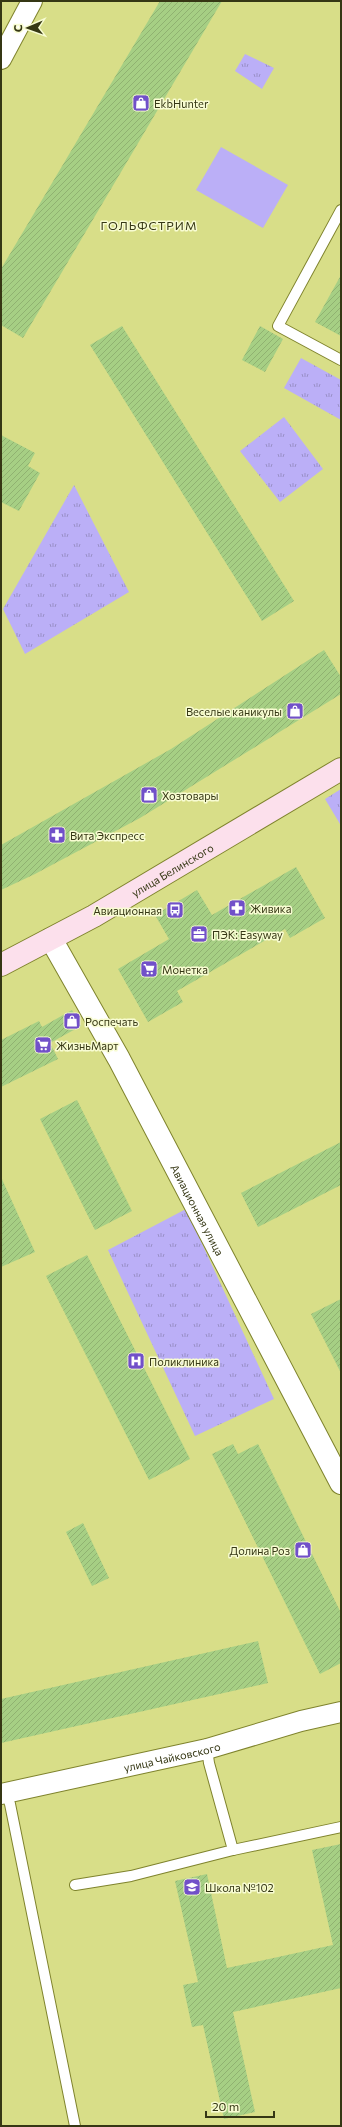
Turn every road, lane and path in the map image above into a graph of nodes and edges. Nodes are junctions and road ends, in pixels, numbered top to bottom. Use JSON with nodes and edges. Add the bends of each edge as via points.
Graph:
{"nodes":[{"id":1,"x":32,"y":1,"type":"edge"},
{"id":2,"x":1,"y":59,"type":"edge"},
{"id":3,"x":341,"y":210,"type":"edge"},
{"id":4,"x":341,"y":360,"type":"edge"},
{"id":5,"x":341,"y":769,"type":"edge"},
{"id":6,"x":51,"y":939,"type":"junction"},
{"id":7,"x":1,"y":964,"type":"edge"},
{"id":8,"x":341,"y":1483,"type":"edge"},
{"id":9,"x":341,"y":1712,"type":"edge"},
{"id":10,"x":207,"y":1749,"type":"junction"},
{"id":11,"x":4,"y":1793,"type":"edge"},
{"id":12,"x":341,"y":1827,"type":"edge"},
{"id":13,"x":233,"y":1850,"type":"junction"},
{"id":14,"x":75,"y":1885,"type":"dead end"},
{"id":15,"x":75,"y":2126,"type":"edge"}],
"edges":[{"from":1,"to":2,"type":"street"},
{"from":3,"to":4,"type":"lane","via":[[278,326]]},
{"from":5,"to":6,"type":"main road","name":"улица Белинского","via":[[155,881]]},
{"from":6,"to":7,"type":"main road","name":"улица Белинского"},
{"from":6,"to":8,"type":"street","name":"Авиационная улица","via":[[126,1072]]},
{"from":9,"to":10,"type":"street","name":"улица Чайковского"},
{"from":10,"to":11,"type":"street","name":"улица Чайковского"},
{"from":10,"to":13,"type":"lane"},
{"from":11,"to":15,"type":"lane","via":[[10,1804]]},
{"from":12,"to":13,"type":"lane"},
{"from":13,"to":14,"type":"lane","via":[[131,1876]]}]}
